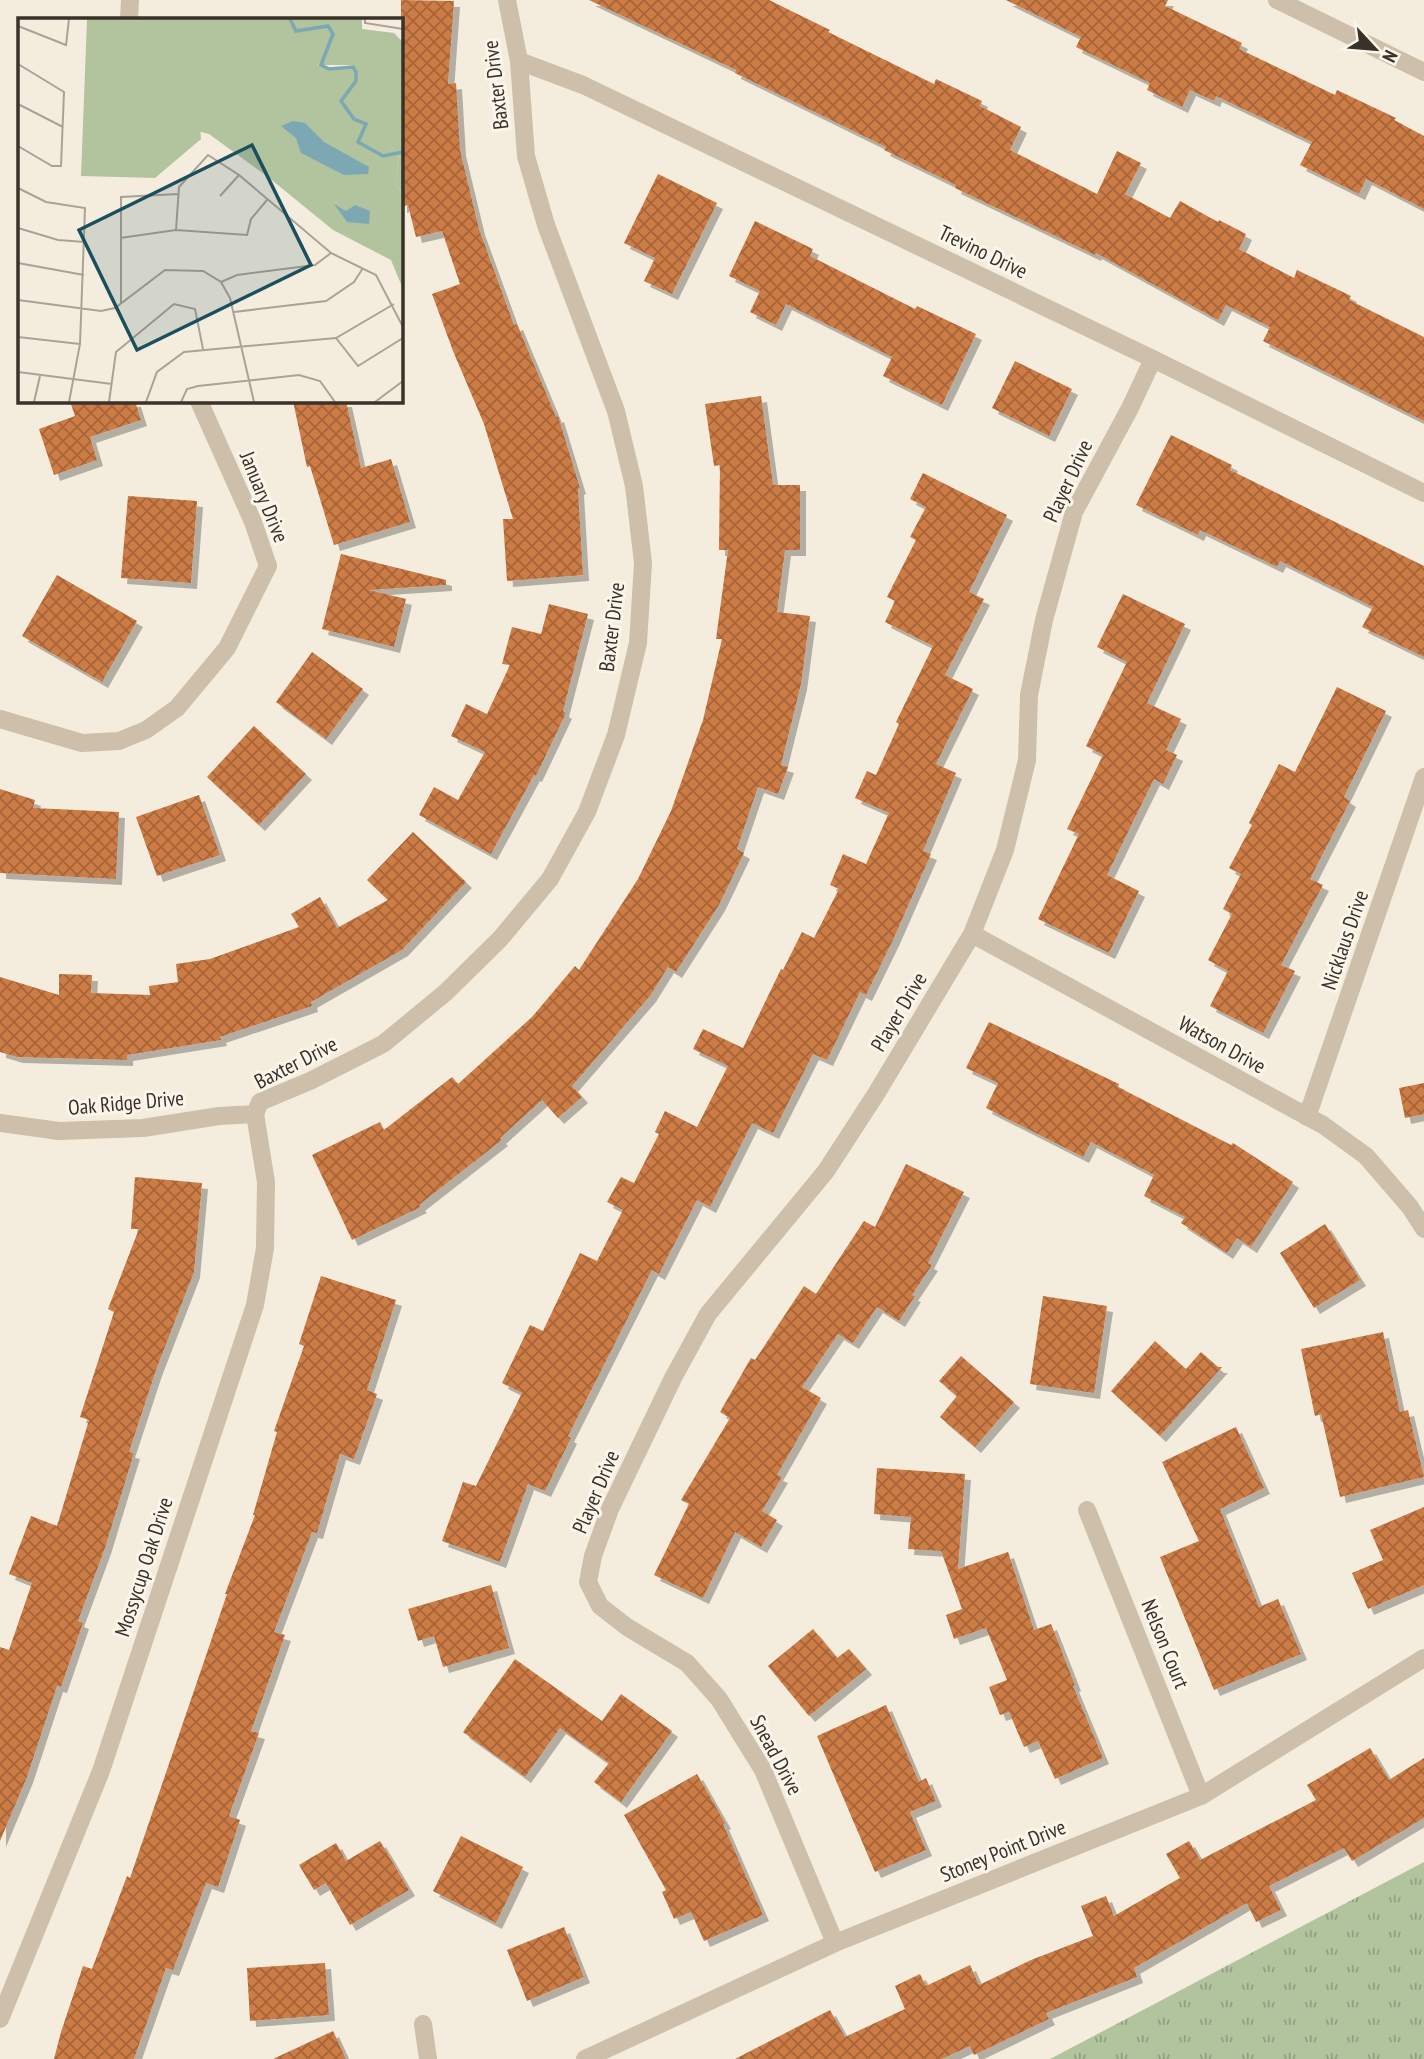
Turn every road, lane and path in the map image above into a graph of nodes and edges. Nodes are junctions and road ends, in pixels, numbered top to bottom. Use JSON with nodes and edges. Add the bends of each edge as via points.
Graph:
{"nodes":[{"id":1,"x":130,"y":0,"type":"edge"},
{"id":2,"x":507,"y":0,"type":"edge"},
{"id":3,"x":1281,"y":1,"type":"edge"},
{"id":4,"x":130,"y":18,"type":"edge"},
{"id":5,"x":519,"y":61,"type":"junction"},
{"id":6,"x":1424,"y":72,"type":"edge"},
{"id":7,"x":1153,"y":359,"type":"junction"},
{"id":8,"x":199,"y":402,"type":"edge"},
{"id":9,"x":1424,"y":493,"type":"edge"},
{"id":10,"x":0,"y":719,"type":"edge"},
{"id":11,"x":1424,"y":777,"type":"edge"},
{"id":12,"x":972,"y":934,"type":"junction"},
{"id":13,"x":255,"y":1114,"type":"junction"},
{"id":14,"x":1307,"y":1117,"type":"junction"},
{"id":15,"x":0,"y":1123,"type":"edge"},
{"id":16,"x":1424,"y":1228,"type":"edge"},
{"id":17,"x":1087,"y":1510,"type":"dead end"},
{"id":18,"x":627,"y":1627,"type":"joint"},
{"id":19,"x":1424,"y":1658,"type":"edge"},
{"id":20,"x":1201,"y":1796,"type":"junction"},
{"id":21,"x":835,"y":1943,"type":"junction"},
{"id":22,"x":0,"y":2019,"type":"edge"},
{"id":23,"x":423,"y":2024,"type":"dead end"},
{"id":24,"x":428,"y":2059,"type":"edge"},
{"id":25,"x":584,"y":2059,"type":"edge"}],
"edges":[{"from":1,"to":4,"type":"street"},
{"from":2,"to":5,"type":"street","name":"Baxter Drive"},
{"from":3,"to":6,"type":"street"},
{"from":5,"to":7,"type":"street","name":"Trevino Drive","via":[[583,85]]},
{"from":5,"to":13,"type":"street","name":"Baxter Drive","via":[[526,156],[546,225],[616,411],[634,486],[643,563],[638,643],[616,735],[587,812],[550,878],[500,940],[383,1044],[260,1102]]},
{"from":7,"to":9,"type":"street","name":"Trevino Drive"},
{"from":7,"to":12,"type":"street","name":"Player Drive","via":[[1074,512],[1028,695],[1027,760],[1005,850]]},
{"from":8,"to":10,"type":"street","name":"January Drive","via":[[268,566],[227,648],[177,708],[146,730],[119,741],[82,743]]},
{"from":11,"to":14,"type":"street","name":"Nicklaus Drive"},
{"from":12,"to":14,"type":"street","name":"Watson Drive"},
{"from":12,"to":18,"type":"street","name":"Player Drive","via":[[826,1171],[708,1314],[673,1378],[610,1508],[588,1582],[600,1606]]},
{"from":13,"to":15,"type":"street","name":"Oak Ridge Drive","via":[[143,1128],[59,1131]]},
{"from":13,"to":22,"type":"street","name":"Mossycup Oak Drive","via":[[266,1182],[265,1248],[255,1305],[101,1772]]},
{"from":14,"to":16,"type":"street","name":"Watson Drive","via":[[1366,1156]]},
{"from":17,"to":20,"type":"street","name":"Nelson Court"},
{"from":18,"to":21,"type":"street","name":"Snead Drive","via":[[687,1663],[719,1699],[763,1770]]},
{"from":19,"to":20,"type":"street","name":"Stoney Point Drive"},
{"from":20,"to":21,"type":"street","name":"Stoney Point Drive"},
{"from":21,"to":25,"type":"street","name":"Stoney Point Drive"},
{"from":23,"to":24,"type":"street"}]}
